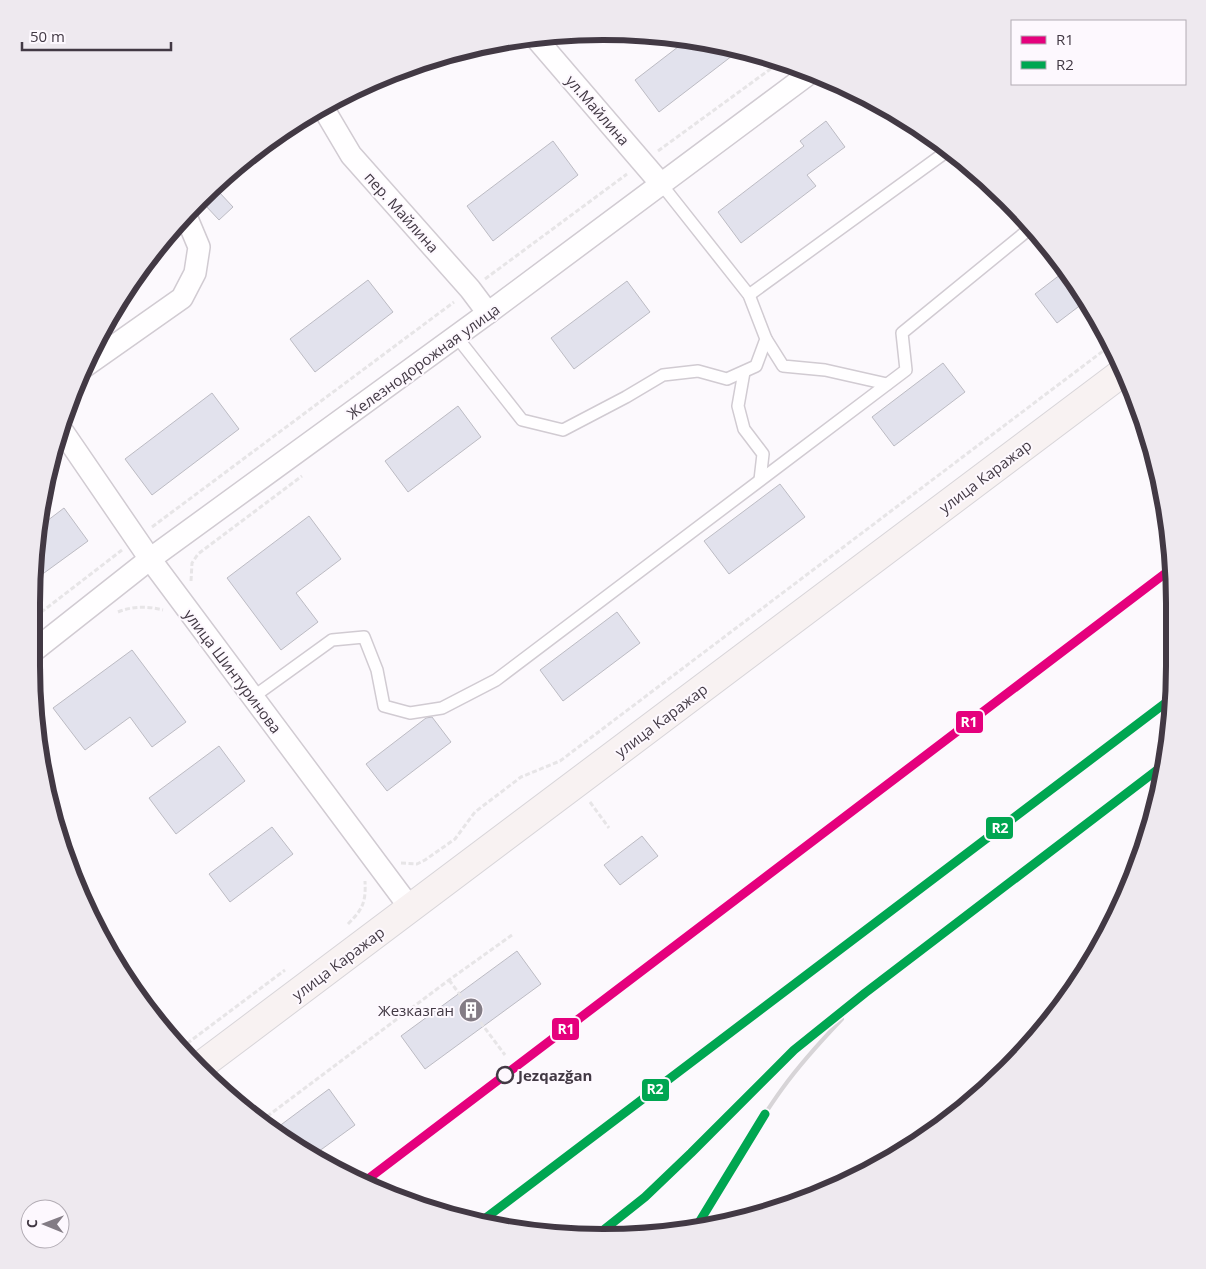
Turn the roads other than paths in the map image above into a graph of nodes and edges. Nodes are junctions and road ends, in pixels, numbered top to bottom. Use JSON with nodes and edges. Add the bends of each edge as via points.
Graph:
{"nodes":[{"id":1,"x":541,"y":44,"type":"edge"},
{"id":2,"x":804,"y":78,"type":"edge"},
{"id":3,"x":326,"y":113,"type":"edge"},
{"id":4,"x":942,"y":154,"type":"edge"},
{"id":5,"x":662,"y":185,"type":"junction"},
{"id":6,"x":189,"y":223,"type":"edge"},
{"id":7,"x":1026,"y":232,"type":"edge"},
{"id":8,"x":750,"y":295,"type":"junction"},
{"id":9,"x":488,"y":313,"type":"junction"},
{"id":10,"x":456,"y":336,"type":"junction"},
{"id":11,"x":766,"y":339,"type":"junction"},
{"id":12,"x":96,"y":359,"type":"edge"},
{"id":13,"x":744,"y":372,"type":"junction"},
{"id":14,"x":1118,"y":376,"type":"edge"},
{"id":15,"x":887,"y":384,"type":"junction"},
{"id":16,"x":65,"y":437,"type":"edge"},
{"id":17,"x":760,"y":480,"type":"junction"},
{"id":18,"x":150,"y":559,"type":"junction"},
{"id":19,"x":41,"y":658,"type":"edge"},
{"id":20,"x":253,"y":697,"type":"junction"},
{"id":21,"x":411,"y":909,"type":"junction"},
{"id":22,"x":205,"y":1064,"type":"edge"}],
"edges":[{"from":1,"to":5,"type":"street","name":"ул.Майлина"},
{"from":2,"to":5,"type":"street","name":"Железнодорожная улица"},
{"from":3,"to":9,"type":"street","name":"пер. Майлина","via":[[351,155]]},
{"from":4,"to":8,"type":"lane"},
{"from":5,"to":8,"type":"lane"},
{"from":5,"to":9,"type":"street","name":"Железнодорожная улица"},
{"from":6,"to":12,"type":"street","via":[[199,247],[195,273],[182,298]]},
{"from":7,"to":15,"type":"lane","via":[[902,333],[906,370]]},
{"from":8,"to":11,"type":"lane"},
{"from":9,"to":10,"type":"street","name":"Железнодорожная улица"},
{"from":10,"to":13,"type":"lane","via":[[522,420],[563,430],[663,375],[698,371],[726,379]]},
{"from":10,"to":18,"type":"street","name":"Железнодорожная улица"},
{"from":11,"to":13,"type":"lane","via":[[756,366]]},
{"from":11,"to":15,"type":"lane","via":[[783,366],[825,370]]},
{"from":13,"to":17,"type":"lane","via":[[738,406],[744,430],[763,454]]},
{"from":14,"to":21,"type":"main road","name":"улица Каражар"},
{"from":15,"to":17,"type":"lane"},
{"from":16,"to":18,"type":"street","name":"улица Шинтуринова"},
{"from":17,"to":20,"type":"lane","via":[[496,680],[442,708],[410,713],[384,706],[377,670],[364,637],[332,640]]},
{"from":18,"to":19,"type":"street","name":"Железнодорожная улица"},
{"from":18,"to":20,"type":"street","name":"улица Шинтуринова"},
{"from":20,"to":21,"type":"street","name":"улица Шинтуринова"},
{"from":21,"to":22,"type":"main road","name":"улица Каражар"}]}
